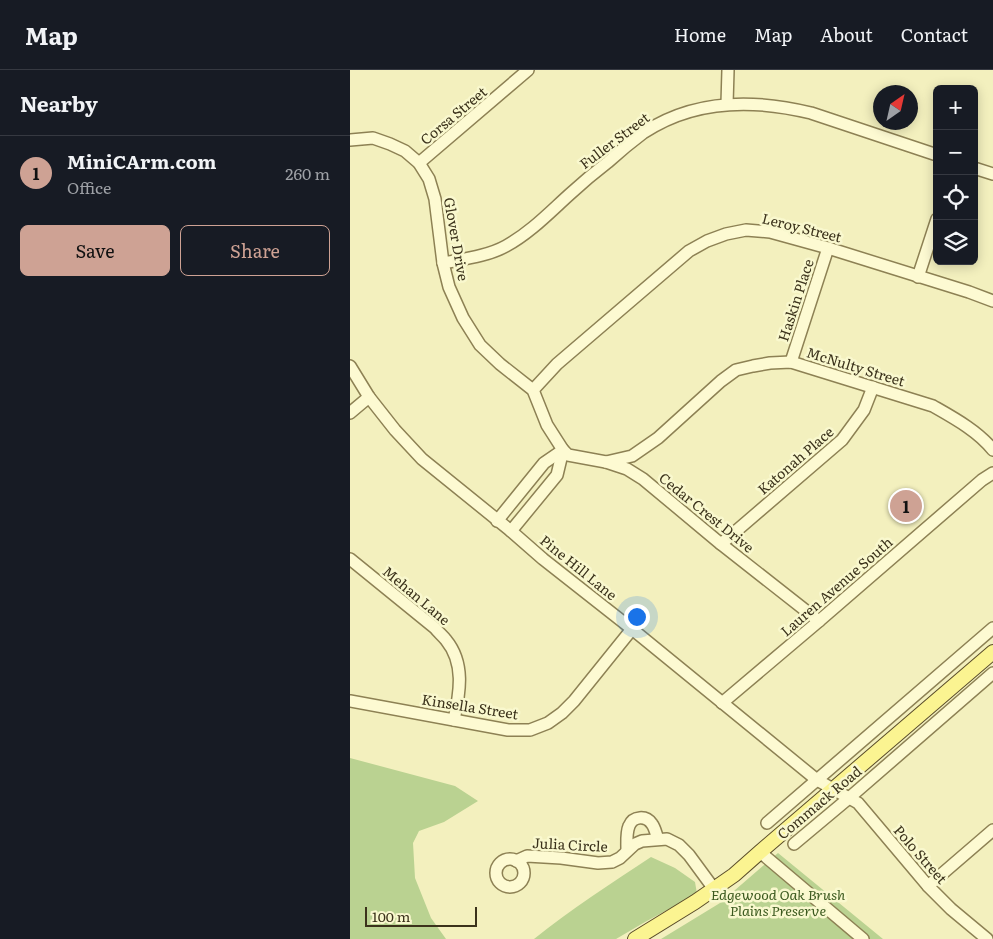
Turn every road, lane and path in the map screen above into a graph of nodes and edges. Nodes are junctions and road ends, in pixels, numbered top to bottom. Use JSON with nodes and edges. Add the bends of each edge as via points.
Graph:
{"nodes":[{"id":1,"x":528,"y":70,"type":"edge"},
{"id":2,"x":728,"y":70,"type":"edge"},
{"id":3,"x":727,"y":104,"type":"junction"},
{"id":4,"x":350,"y":140,"type":"edge"},
{"id":5,"x":933,"y":154,"type":"edge"},
{"id":6,"x":419,"y":163,"type":"junction"},
{"id":7,"x":978,"y":169,"type":"edge"},
{"id":8,"x":993,"y":174,"type":"edge"},
{"id":9,"x":933,"y":232,"type":"edge"},
{"id":10,"x":828,"y":248,"type":"junction"},
{"id":11,"x":444,"y":262,"type":"junction"},
{"id":12,"x":918,"y":277,"type":"junction"},
{"id":13,"x":993,"y":301,"type":"edge"},
{"id":14,"x":791,"y":362,"type":"junction"},
{"id":15,"x":350,"y":366,"type":"edge"},
{"id":16,"x":873,"y":387,"type":"junction"},
{"id":17,"x":533,"y":390,"type":"junction"},
{"id":18,"x":369,"y":397,"type":"junction"},
{"id":19,"x":350,"y":413,"type":"edge"},
{"id":20,"x":563,"y":450,"type":"junction"},
{"id":21,"x":993,"y":450,"type":"edge"},
{"id":22,"x":606,"y":462,"type":"junction"},
{"id":23,"x":993,"y":473,"type":"edge"},
{"id":24,"x":497,"y":521,"type":"junction"},
{"id":25,"x":511,"y":531,"type":"junction"},
{"id":26,"x":721,"y":544,"type":"junction"},
{"id":27,"x":350,"y":559,"type":"edge"},
{"id":28,"x":819,"y":621,"type":"junction"},
{"id":29,"x":993,"y":628,"type":"edge"},
{"id":30,"x":632,"y":629,"type":"junction"},
{"id":31,"x":993,"y":652,"type":"edge"},
{"id":32,"x":993,"y":673,"type":"edge"},
{"id":33,"x":350,"y":701,"type":"edge"},
{"id":34,"x":722,"y":703,"type":"junction"},
{"id":35,"x":454,"y":720,"type":"junction"},
{"id":36,"x":817,"y":780,"type":"junction"},
{"id":37,"x":834,"y":789,"type":"junction"},
{"id":38,"x":849,"y":798,"type":"junction"},
{"id":39,"x":767,"y":823,"type":"dead end"},
{"id":40,"x":993,"y":830,"type":"edge"},
{"id":41,"x":658,"y":839,"type":"junction"},
{"id":42,"x":794,"y":844,"type":"dead end"},
{"id":43,"x":627,"y":850,"type":"junction"},
{"id":44,"x":760,"y":852,"type":"junction"},
{"id":45,"x":516,"y":861,"type":"dead end"},
{"id":46,"x":928,"y":886,"type":"junction"},
{"id":47,"x":714,"y":889,"type":"junction"},
{"id":48,"x":635,"y":939,"type":"edge"},
{"id":49,"x":863,"y":939,"type":"edge"},
{"id":50,"x":987,"y":939,"type":"edge"}],
"edges":[{"from":1,"to":6,"type":"street","name":"Corsa Street"},
{"from":2,"to":3,"type":"street"},
{"from":3,"to":5,"type":"street","name":"Fuller Street","via":[[774,105],[804,111]]},
{"from":3,"to":11,"type":"street","name":"Fuller Street","via":[[681,114],[644,133],[526,234],[504,247]]},
{"from":4,"to":6,"type":"street","name":"Glover Drive","via":[[373,138],[405,151]]},
{"from":6,"to":11,"type":"street","name":"Glover Drive","via":[[429,179],[435,199]]},
{"from":7,"to":8,"type":"street"},
{"from":9,"to":12,"type":"street"},
{"from":10,"to":12,"type":"street","name":"Leroy Street"},
{"from":10,"to":14,"type":"street","name":"Haskin Place"},
{"from":10,"to":17,"type":"street","name":"Leroy Street","via":[[770,232],[746,230],[707,241],[690,250],[595,331]]},
{"from":11,"to":17,"type":"street","name":"Glover Drive","via":[[449,286],[480,345]]},
{"from":12,"to":13,"type":"street","name":"Leroy Street"},
{"from":14,"to":16,"type":"street","name":"McNulty Street"},
{"from":14,"to":22,"type":"street","name":"McNulty Street","via":[[736,370],[658,438],[632,456]]},
{"from":15,"to":18,"type":"street","name":"Pine Hill Lane"},
{"from":16,"to":21,"type":"street","name":"McNulty Street","via":[[933,406],[970,429]]},
{"from":16,"to":26,"type":"street","name":"Katonah Place","via":[[864,410],[842,440]]},
{"from":17,"to":20,"type":"street","name":"Glover Drive","via":[[547,425]]},
{"from":18,"to":19,"type":"street"},
{"from":18,"to":24,"type":"street","name":"Pine Hill Lane","via":[[422,459]]},
{"from":20,"to":22,"type":"street","name":"Cedar Crest Drive","via":[[568,455]]},
{"from":20,"to":24,"type":"street","via":[[544,463]]},
{"from":20,"to":25,"type":"street","via":[[557,475]]},
{"from":22,"to":26,"type":"street","name":"Cedar Crest Drive","via":[[643,479]]},
{"from":23,"to":28,"type":"street","name":"Lauren Avenue South"},
{"from":24,"to":25,"type":"street","name":"Pine Hill Lane"},
{"from":25,"to":30,"type":"street","name":"Pine Hill Lane"},
{"from":26,"to":28,"type":"street","name":"Cedar Crest Drive"},
{"from":27,"to":35,"type":"street","name":"Mehan Lane","via":[[446,639],[458,665],[460,681]]},
{"from":28,"to":34,"type":"street","name":"Lauren Avenue South"},
{"from":29,"to":36,"type":"street"},
{"from":30,"to":34,"type":"street","name":"Pine Hill Lane"},
{"from":30,"to":35,"type":"street","name":"Kinsella Street","via":[[574,701],[548,723],[530,730],[508,730]]},
{"from":31,"to":37,"type":"main road","name":"Commack Road"},
{"from":32,"to":38,"type":"street"},
{"from":33,"to":35,"type":"street","name":"Kinsella Street"},
{"from":34,"to":36,"type":"street","name":"Pine Hill Lane"},
{"from":36,"to":37,"type":"street","name":"Pine Hill Lane"},
{"from":36,"to":39,"type":"street"},
{"from":37,"to":38,"type":"street","name":"Polo Street"},
{"from":37,"to":44,"type":"main road","name":"Commack Road"},
{"from":38,"to":42,"type":"street"},
{"from":38,"to":46,"type":"street","name":"Polo Street","via":[[858,803]]},
{"from":40,"to":46,"type":"street"},
{"from":41,"to":43,"type":"street","name":"Julia Circle","via":[[642,841]]},
{"from":41,"to":43,"type":"street","via":[[650,821],[635,819],[628,828]]},
{"from":41,"to":47,"type":"street","via":[[679,845]]},
{"from":43,"to":45,"type":"street","name":"Julia Circle","via":[[612,862],[527,856]]},
{"from":44,"to":47,"type":"main road","name":"Commack Road"},
{"from":44,"to":49,"type":"street"},
{"from":46,"to":50,"type":"street","name":"Polo Street"},
{"from":47,"to":48,"type":"main road","name":"Commack Road"}]}
